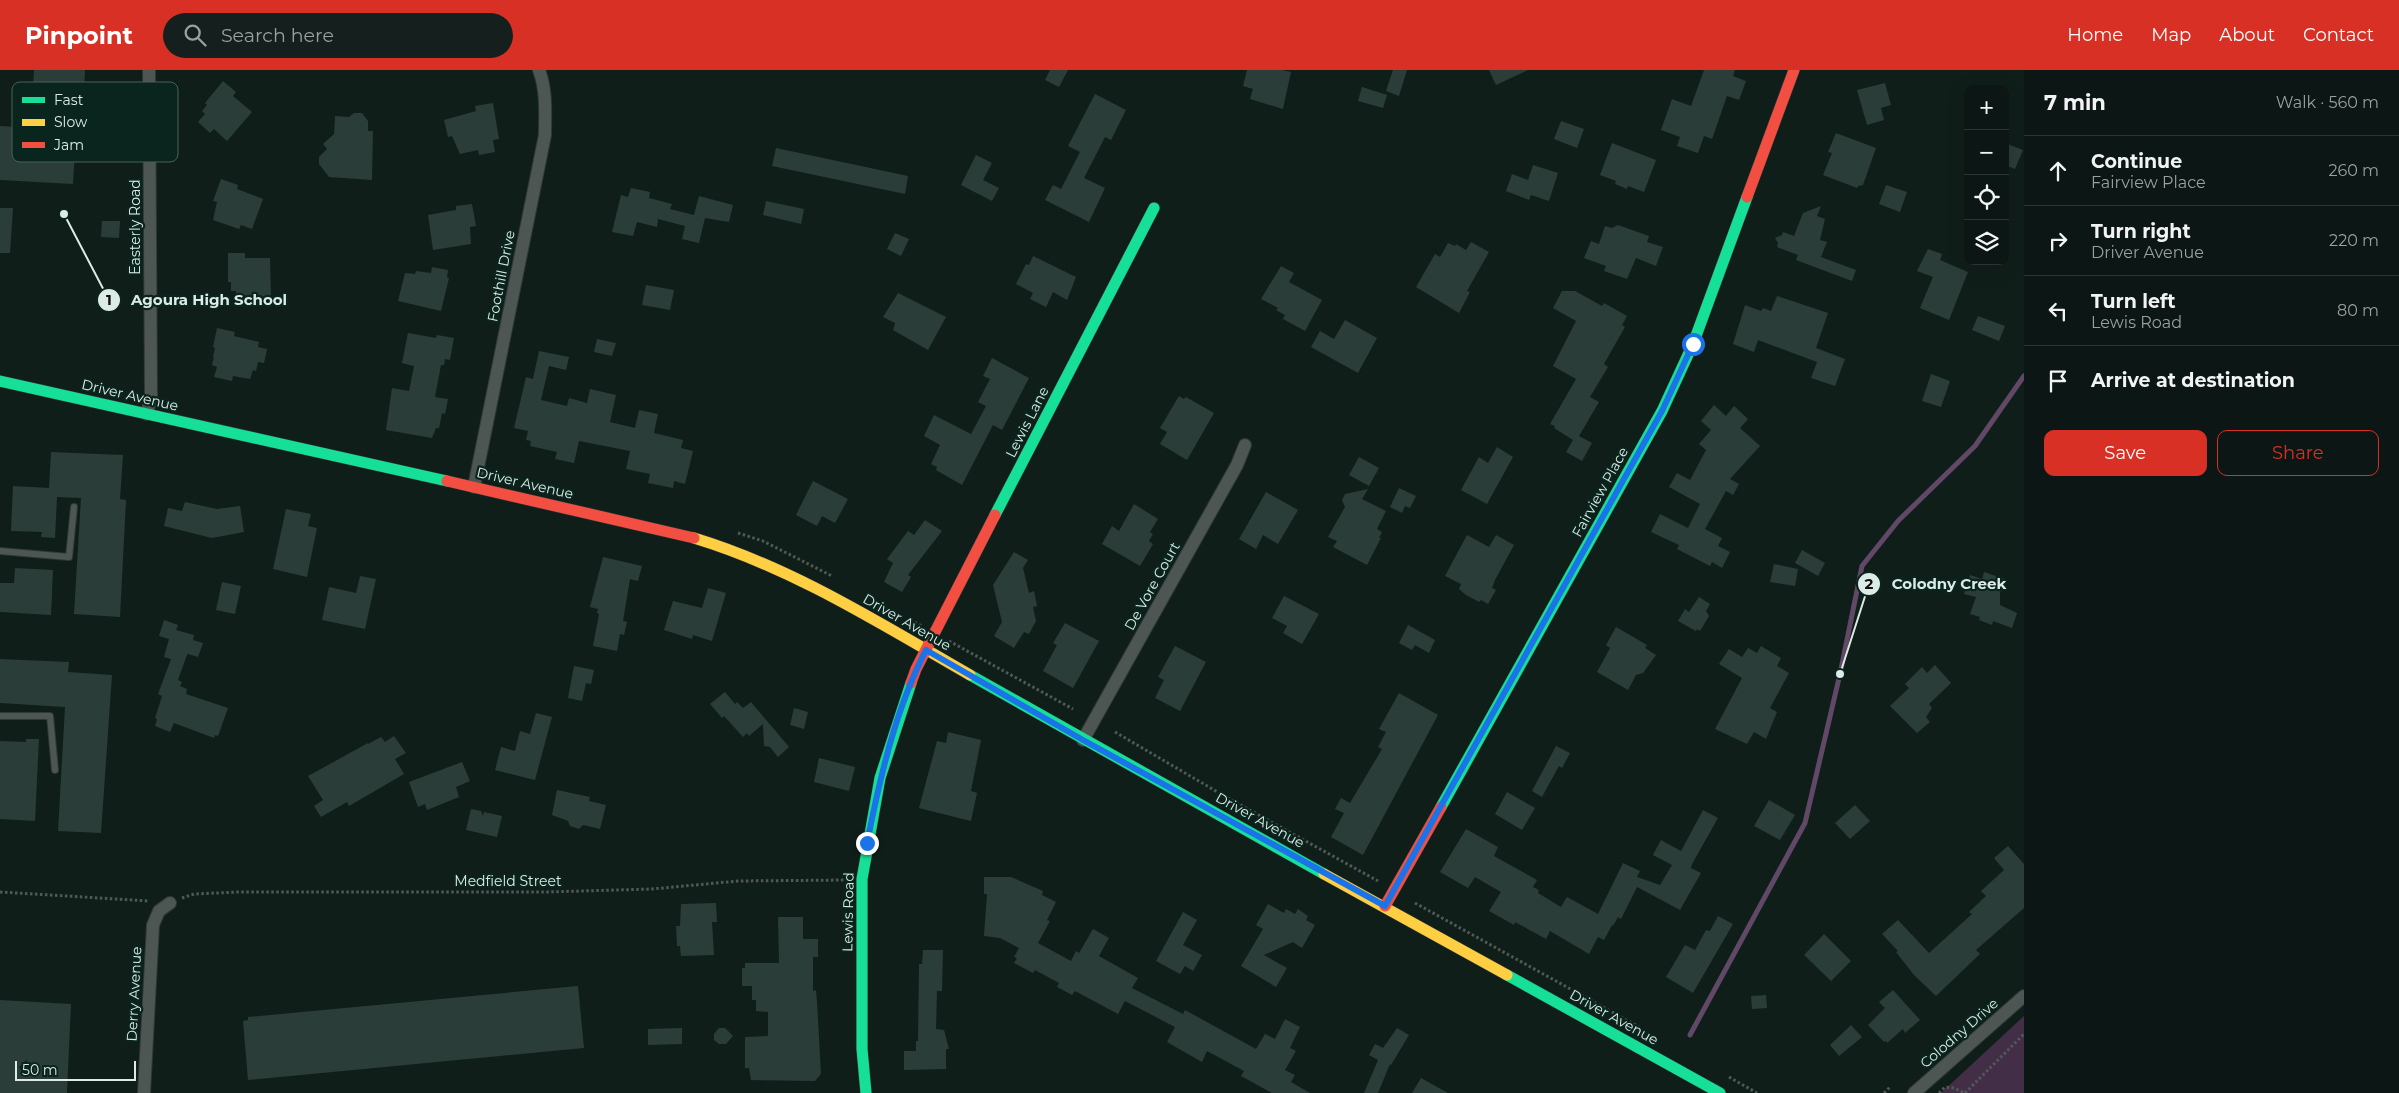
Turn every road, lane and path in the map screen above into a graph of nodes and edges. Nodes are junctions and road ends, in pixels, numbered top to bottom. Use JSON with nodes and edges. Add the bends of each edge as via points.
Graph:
{"nodes":[{"id":1,"x":539,"y":70,"type":"edge"},
{"id":2,"x":1794,"y":70,"type":"edge"},
{"id":3,"x":150,"y":162,"type":"edge"},
{"id":4,"x":1154,"y":208,"type":"dead end"},
{"id":5,"x":0,"y":381,"type":"edge"},
{"id":6,"x":147,"y":414,"type":"junction"},
{"id":7,"x":1245,"y":445,"type":"dead end"},
{"id":8,"x":474,"y":487,"type":"junction"},
{"id":9,"x":74,"y":507,"type":"dead end"},
{"id":10,"x":0,"y":552,"type":"edge"},
{"id":11,"x":949,"y":640,"type":"dead end"},
{"id":12,"x":926,"y":650,"type":"junction"},
{"id":13,"x":1073,"y":709,"type":"dead end"},
{"id":14,"x":0,"y":716,"type":"edge"},
{"id":15,"x":1114,"y":732,"type":"dead end"},
{"id":16,"x":1083,"y":740,"type":"junction"},
{"id":17,"x":55,"y":770,"type":"dead end"},
{"id":18,"x":848,"y":880,"type":"dead end"},
{"id":19,"x":1378,"y":881,"type":"dead end"},
{"id":20,"x":0,"y":892,"type":"edge"},
{"id":21,"x":170,"y":903,"type":"junction"},
{"id":22,"x":1415,"y":903,"type":"dead end"},
{"id":23,"x":1385,"y":906,"type":"junction"},
{"id":24,"x":2024,"y":996,"type":"edge"},
{"id":25,"x":1642,"y":1028,"type":"dead end"},
{"id":26,"x":2024,"y":1034,"type":"edge"},
{"id":27,"x":1724,"y":1075,"type":"dead end"},
{"id":28,"x":1891,"y":1086,"type":"dead end"},
{"id":29,"x":144,"y":1093,"type":"edge"},
{"id":30,"x":866,"y":1093,"type":"edge"},
{"id":31,"x":1720,"y":1093,"type":"edge"},
{"id":32,"x":1757,"y":1093,"type":"edge"},
{"id":33,"x":1884,"y":1093,"type":"edge"},
{"id":34,"x":1914,"y":1093,"type":"edge"},
{"id":35,"x":1939,"y":1093,"type":"edge"},
{"id":36,"x":1965,"y":1093,"type":"edge"}],
"edges":[{"from":1,"to":8,"type":"street","name":"Foothill Drive","via":[[545,106],[545,135]]},
{"from":2,"to":23,"type":"street","name":"Fairview Place","via":[[1693,344],[1662,411]]},
{"from":3,"to":6,"type":"street","name":"Easterly Road","via":[[151,396]]},
{"from":4,"to":12,"type":"street","name":"Lewis Lane"},
{"from":5,"to":6,"type":"street","name":"Driver Avenue"},
{"from":6,"to":8,"type":"street","name":"Driver Avenue"},
{"from":7,"to":16,"type":"street","name":"De Vore Court","via":[[1237,465]]},
{"from":8,"to":12,"type":"street","name":"Driver Avenue","via":[[669,531],[726,548],[791,575]]},
{"from":9,"to":10,"type":"lane","via":[[69,557]]},
{"from":11,"to":13,"type":"path"},
{"from":12,"to":16,"type":"street","name":"Driver Avenue"},
{"from":12,"to":30,"type":"street","name":"Lewis Road","via":[[916,669],[880,778],[862,880],[862,1049]]},
{"from":14,"to":17,"type":"lane","via":[[50,716]]},
{"from":15,"to":19,"type":"path"},
{"from":16,"to":23,"type":"street","name":"Driver Avenue"},
{"from":18,"to":21,"type":"path","name":"Medfield Street","via":[[738,881],[652,889],[546,892],[239,892],[194,894]]},
{"from":20,"to":21,"type":"path"},
{"from":21,"to":29,"type":"street","name":"Derry Avenue","via":[[159,911],[153,925]]},
{"from":22,"to":25,"type":"path"},
{"from":23,"to":31,"type":"street","name":"Driver Avenue"},
{"from":24,"to":34,"type":"street","name":"Colodny Drive"},
{"from":26,"to":36,"type":"path"},
{"from":27,"to":32,"type":"path"},
{"from":28,"to":33,"type":"path"},
{"from":35,"to":36,"type":"path","via":[[1945,1088],[1954,1088]]}]}
